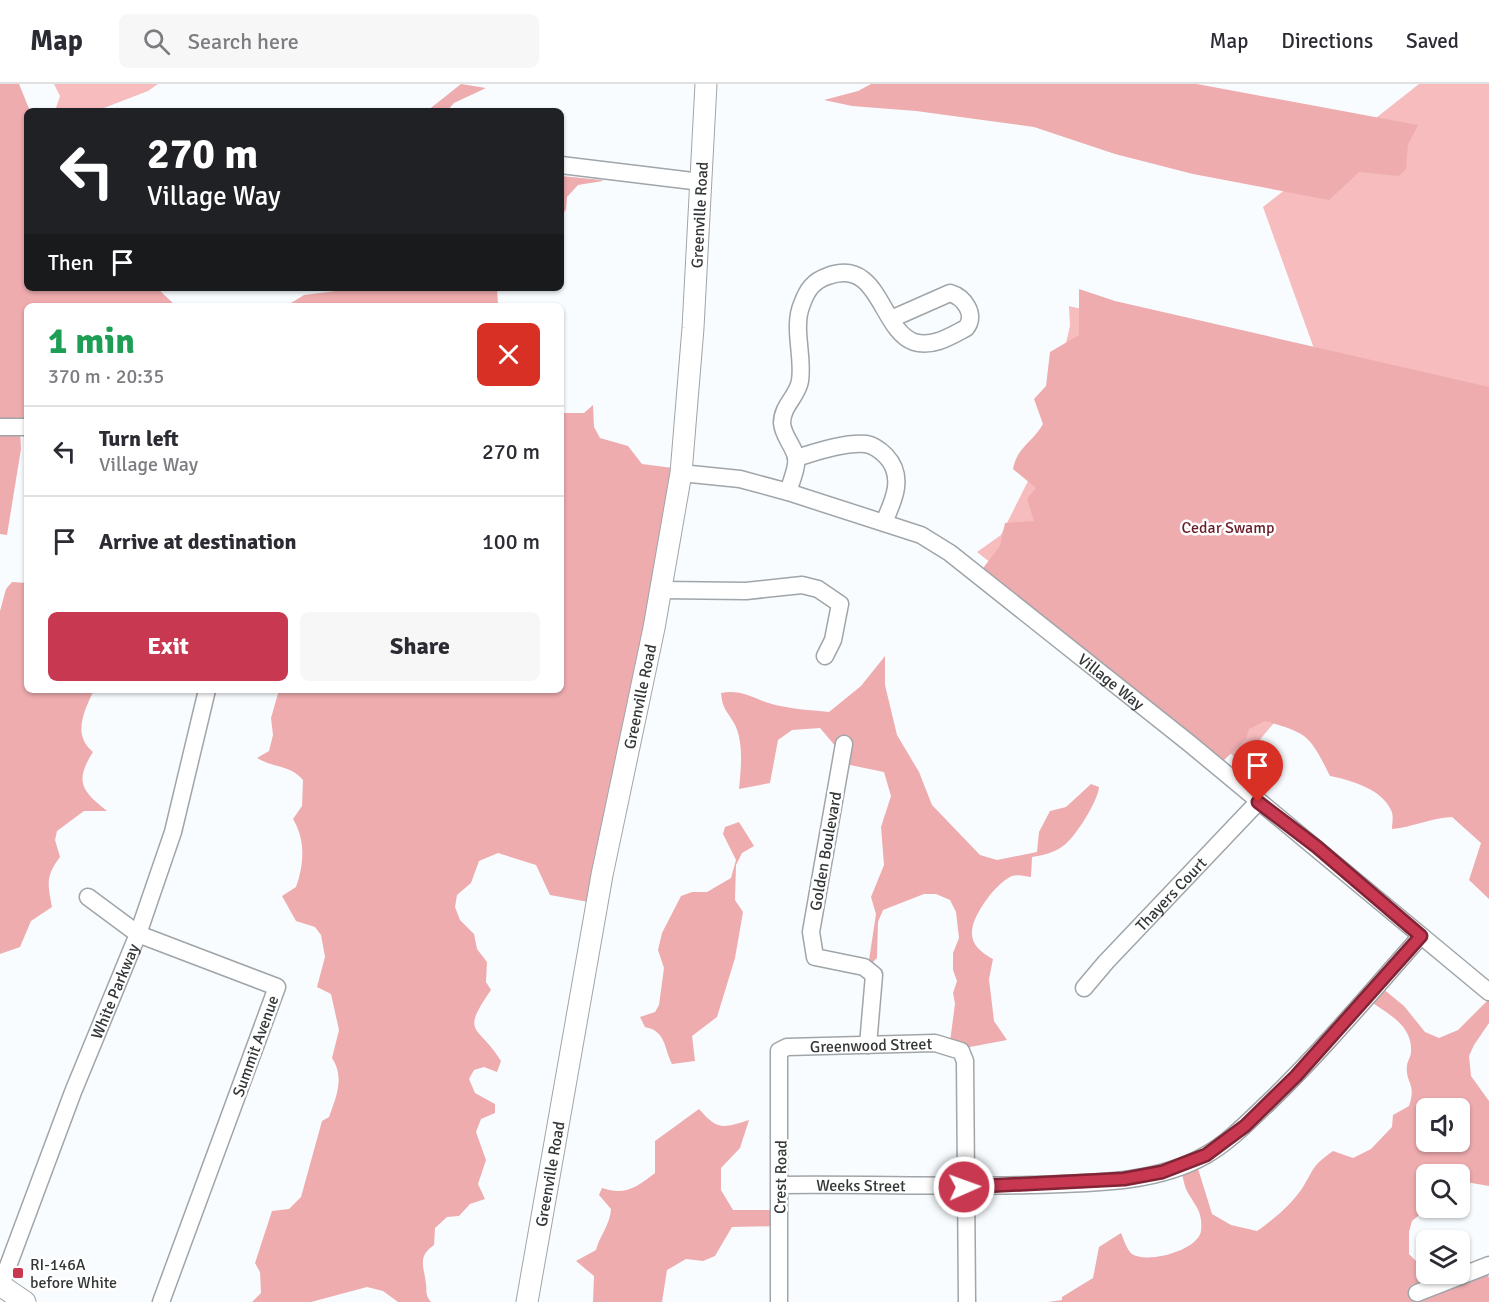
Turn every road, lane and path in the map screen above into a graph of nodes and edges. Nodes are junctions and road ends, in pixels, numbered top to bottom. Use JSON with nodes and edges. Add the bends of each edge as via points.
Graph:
{"nodes":[{"id":1,"x":706,"y":84,"type":"edge"},
{"id":2,"x":564,"y":165,"type":"edge"},
{"id":3,"x":701,"y":182,"type":"junction"},
{"id":4,"x":891,"y":320,"type":"dead end"},
{"id":5,"x":0,"y":427,"type":"edge"},
{"id":6,"x":24,"y":427,"type":"edge"},
{"id":7,"x":796,"y":458,"type":"junction"},
{"id":8,"x":681,"y":473,"type":"junction"},
{"id":9,"x":788,"y":492,"type":"junction"},
{"id":10,"x":884,"y":522,"type":"junction"},
{"id":11,"x":661,"y":590,"type":"junction"},
{"id":12,"x":825,"y":656,"type":"dead end"},
{"id":13,"x":206,"y":693,"type":"edge"},
{"id":14,"x":844,"y":744,"type":"dead end"},
{"id":15,"x":1258,"y":802,"type":"junction"},
{"id":16,"x":88,"y":897,"type":"dead end"},
{"id":17,"x":138,"y":934,"type":"junction"},
{"id":18,"x":1421,"y":936,"type":"junction"},
{"id":19,"x":1084,"y":988,"type":"dead end"},
{"id":20,"x":1489,"y":992,"type":"edge"},
{"id":21,"x":868,"y":1045,"type":"junction"},
{"id":22,"x":779,"y":1051,"type":"joint"},
{"id":23,"x":780,"y":1185,"type":"junction"},
{"id":24,"x":964,"y":1187,"type":"junction"},
{"id":25,"x":1489,"y":1265,"type":"edge"},
{"id":26,"x":1,"y":1285,"type":"edge"},
{"id":27,"x":1417,"y":1293,"type":"dead end"},
{"id":28,"x":26,"y":1302,"type":"edge"},
{"id":29,"x":161,"y":1302,"type":"edge"},
{"id":30,"x":527,"y":1302,"type":"edge"},
{"id":31,"x":779,"y":1302,"type":"edge"},
{"id":32,"x":967,"y":1302,"type":"edge"}],
"edges":[{"from":1,"to":3,"type":"main road","name":"Greenville Road"},
{"from":2,"to":3,"type":"street"},
{"from":3,"to":8,"type":"main road","name":"Greenville Road"},
{"from":4,"to":7,"type":"street","via":[[876,293],[864,280],[848,273],[819,279],[808,289],[799,311],[799,384],[783,416],[785,435]]},
{"from":5,"to":6,"type":"street"},
{"from":7,"to":9,"type":"street"},
{"from":7,"to":10,"type":"street","via":[[866,444],[881,451],[891,462],[897,489]]},
{"from":8,"to":9,"type":"street","name":"Village Way","via":[[740,479]]},
{"from":8,"to":11,"type":"main road","name":"Greenville Road"},
{"from":9,"to":10,"type":"street","name":"Village Way"},
{"from":10,"to":15,"type":"street","name":"Village Way","via":[[921,535],[950,553]]},
{"from":11,"to":12,"type":"street","via":[[746,591],[802,585],[818,589],[840,604],[833,640]]},
{"from":11,"to":30,"type":"main road","name":"Greenville Road","via":[[602,875]]},
{"from":13,"to":17,"type":"street","name":"White Parkway","via":[[173,832]]},
{"from":14,"to":21,"type":"street","name":"Golden Boulevard","via":[[811,932],[816,957],[864,967],[874,975]]},
{"from":15,"to":18,"type":"street","name":"Village Way"},
{"from":15,"to":19,"type":"street","name":"Thayers Court"},
{"from":16,"to":17,"type":"street","name":"Summit Avenue"},
{"from":17,"to":26,"type":"street","name":"White Parkway","via":[[73,1092]]},
{"from":17,"to":29,"type":"street","name":"Summit Avenue","via":[[277,987]]},
{"from":18,"to":20,"type":"street","name":"Village Way"},
{"from":18,"to":24,"type":"street","name":"Weeks Street","via":[[1296,1076],[1245,1126],[1206,1155],[1162,1172],[1124,1179]]},
{"from":21,"to":22,"type":"street","name":"Greenwood Street","via":[[787,1047]]},
{"from":21,"to":24,"type":"street","name":"Greenwood Street","via":[[934,1043],[961,1051],[965,1061]]},
{"from":22,"to":23,"type":"street","name":"Crest Road"},
{"from":23,"to":24,"type":"street","name":"Weeks Street"},
{"from":23,"to":31,"type":"street","name":"Crest Road"},
{"from":24,"to":32,"type":"street"},
{"from":25,"to":27,"type":"street"},
{"from":26,"to":28,"type":"main road"}]}
